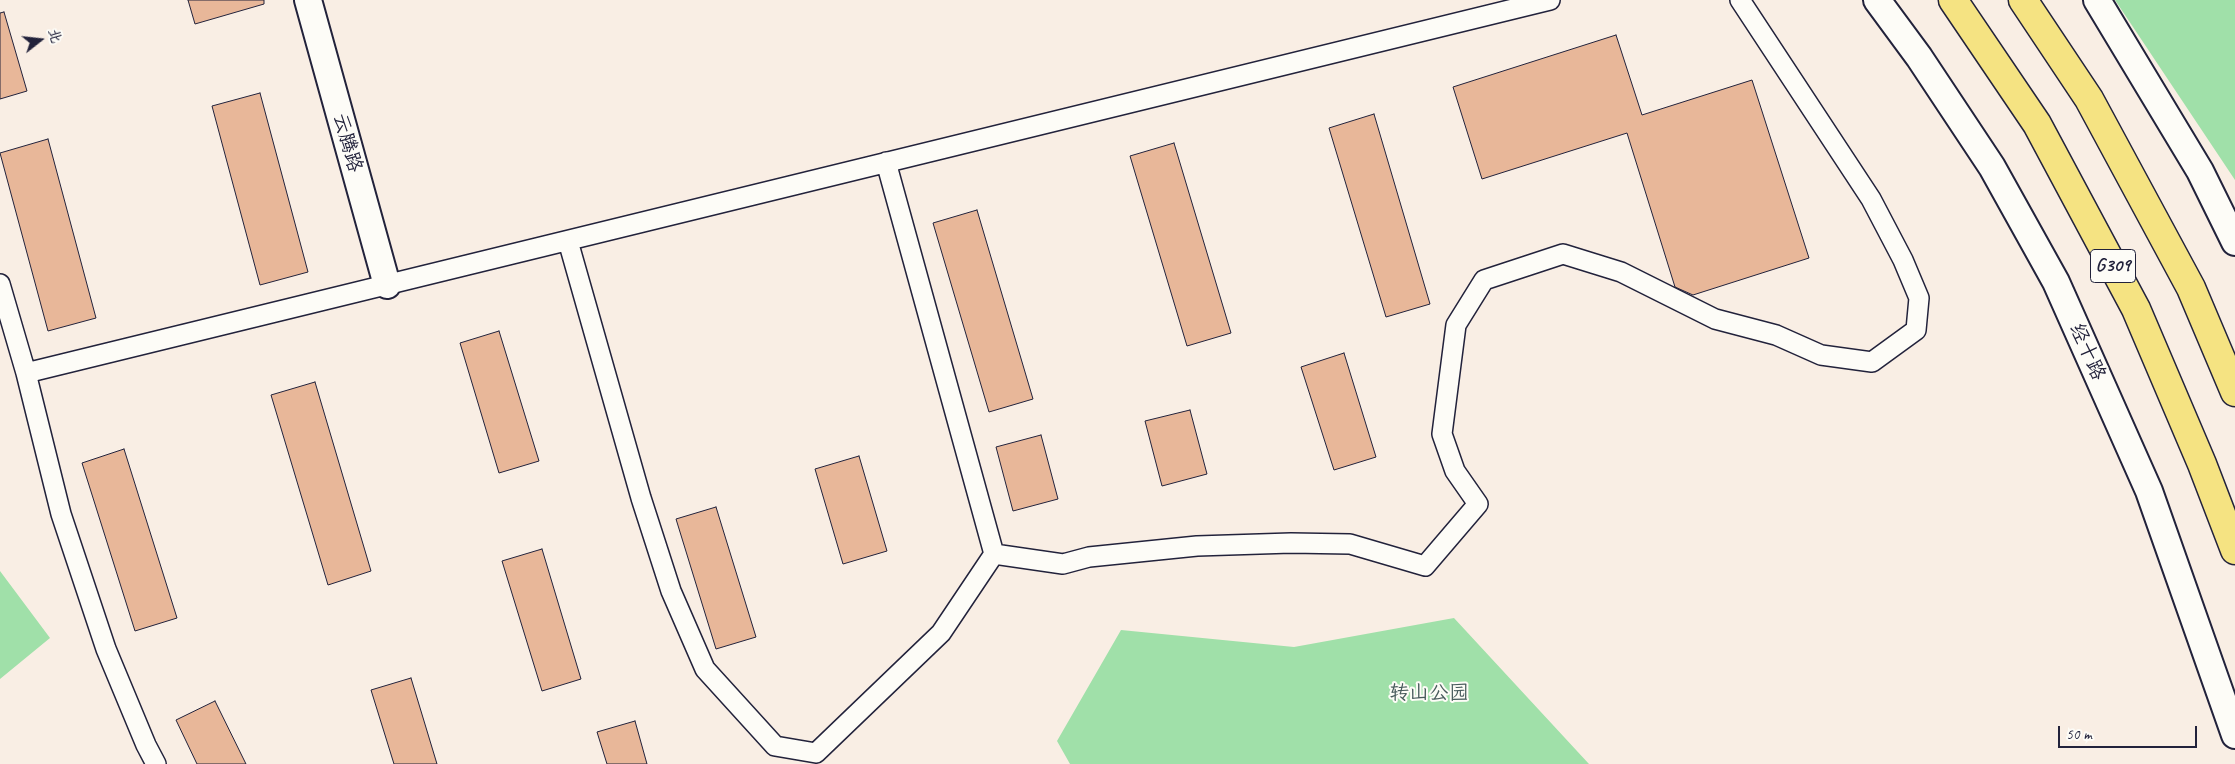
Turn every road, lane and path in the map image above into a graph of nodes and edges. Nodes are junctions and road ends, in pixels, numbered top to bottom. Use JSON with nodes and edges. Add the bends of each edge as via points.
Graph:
{"nodes":[{"id":1,"x":308,"y":0,"type":"edge"},
{"id":2,"x":1550,"y":0,"type":"edge"},
{"id":3,"x":1740,"y":0,"type":"edge"},
{"id":4,"x":1877,"y":0,"type":"edge"},
{"id":5,"x":1953,"y":0,"type":"edge"},
{"id":6,"x":2023,"y":0,"type":"edge"},
{"id":7,"x":2097,"y":0,"type":"edge"},
{"id":8,"x":886,"y":162,"type":"junction"},
{"id":9,"x":568,"y":241,"type":"junction"},
{"id":10,"x":2235,"y":242,"type":"edge"},
{"id":11,"x":0,"y":284,"type":"edge"},
{"id":12,"x":387,"y":285,"type":"junction"},
{"id":13,"x":26,"y":373,"type":"junction"},
{"id":14,"x":2235,"y":392,"type":"edge"},
{"id":15,"x":2235,"y":550,"type":"edge"},
{"id":16,"x":994,"y":554,"type":"junction"},
{"id":17,"x":2235,"y":735,"type":"edge"},
{"id":18,"x":156,"y":764,"type":"edge"}],
"edges":[{"from":1,"to":12,"type":"main road","name":"云腾路"},
{"from":2,"to":8,"type":"street"},
{"from":3,"to":16,"type":"street","via":[[1870,199],[1903,260],[1918,298],[1916,330],[1872,362],[1821,355],[1776,336],[1715,319],[1621,272],[1563,254],[1484,280],[1456,325],[1442,434],[1455,471],[1478,504],[1425,566],[1350,544],[1197,546],[1089,557],[1063,564]]},
{"from":4,"to":17,"type":"main road","name":"经十路","via":[[1992,167],[2056,282],[2150,492]]},
{"from":5,"to":15,"type":"highway","number":"G309","via":[[2037,124],[2136,309]]},
{"from":6,"to":14,"type":"highway","via":[[2094,108],[2191,288]]},
{"from":7,"to":10,"type":"main road","via":[[2200,171]]},
{"from":8,"to":9,"type":"street"},
{"from":8,"to":16,"type":"street"},
{"from":9,"to":12,"type":"street"},
{"from":9,"to":16,"type":"street","via":[[671,592],[705,669],[775,746],[816,753],[941,633]]},
{"from":11,"to":13,"type":"street"},
{"from":12,"to":13,"type":"street"},
{"from":13,"to":18,"type":"street","via":[[61,514],[106,649]]}]}
